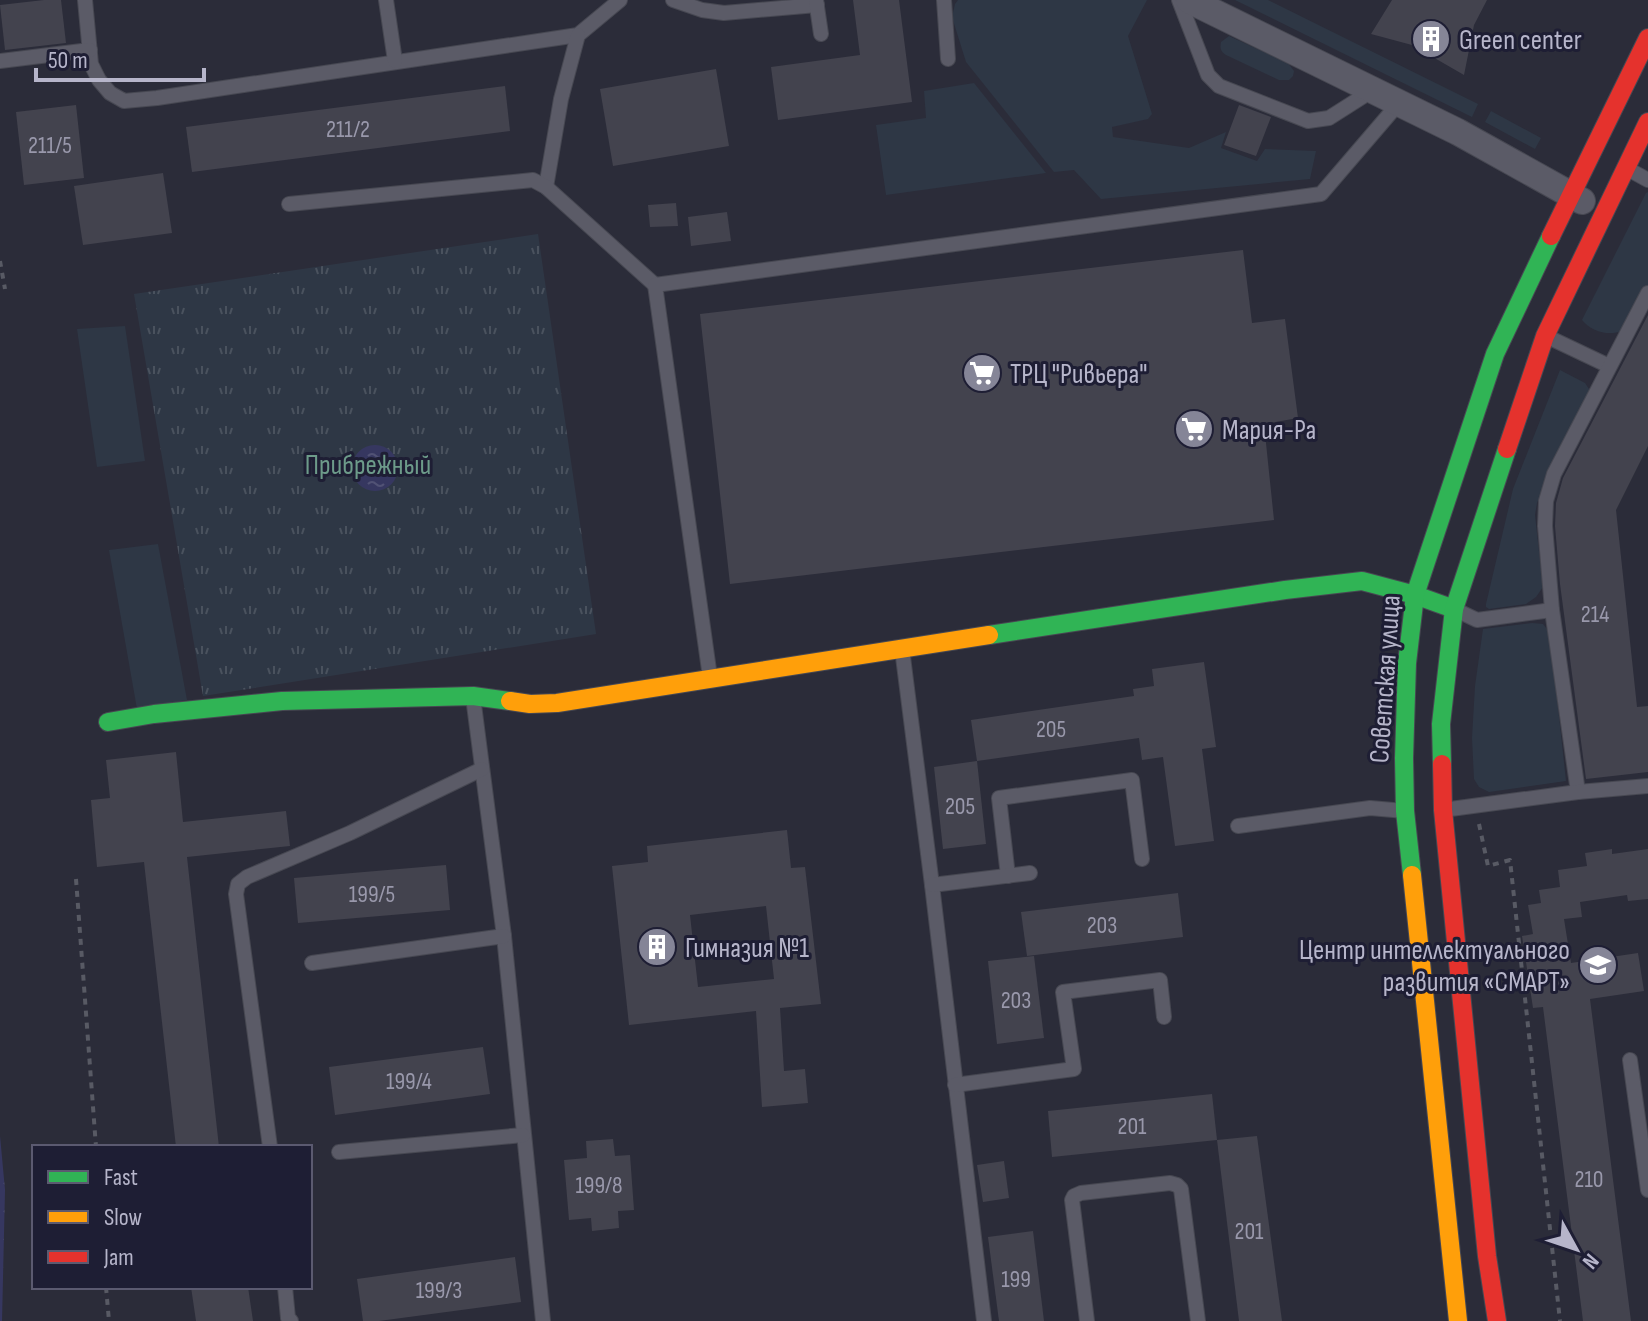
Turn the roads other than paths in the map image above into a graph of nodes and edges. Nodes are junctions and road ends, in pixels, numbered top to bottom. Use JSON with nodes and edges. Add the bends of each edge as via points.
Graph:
{"nodes":[{"id":1,"x":85,"y":0,"type":"edge"},
{"id":2,"x":386,"y":0,"type":"edge"},
{"id":3,"x":620,"y":0,"type":"edge"},
{"id":4,"x":673,"y":0,"type":"edge"},
{"id":5,"x":944,"y":0,"type":"edge"},
{"id":6,"x":1179,"y":0,"type":"edge"},
{"id":7,"x":1189,"y":0,"type":"edge"},
{"id":8,"x":816,"y":2,"type":"edge"},
{"id":9,"x":821,"y":34,"type":"dead end"},
{"id":10,"x":578,"y":35,"type":"junction"},
{"id":11,"x":1648,"y":38,"type":"edge"},
{"id":12,"x":90,"y":50,"type":"junction"},
{"id":13,"x":948,"y":59,"type":"dead end"},
{"id":14,"x":0,"y":61,"type":"edge"},
{"id":15,"x":395,"y":61,"type":"junction"},
{"id":16,"x":1373,"y":90,"type":"junction"},
{"id":17,"x":1399,"y":103,"type":"junction"},
{"id":18,"x":1648,"y":122,"type":"edge"},
{"id":19,"x":1626,"y":168,"type":"junction"},
{"id":20,"x":1648,"y":180,"type":"edge"},
{"id":21,"x":546,"y":187,"type":"junction"},
{"id":22,"x":1570,"y":195,"type":"junction"},
{"id":23,"x":289,"y":204,"type":"dead end"},
{"id":24,"x":1603,"y":212,"type":"junction"},
{"id":25,"x":655,"y":285,"type":"junction"},
{"id":26,"x":1648,"y":293,"type":"edge"},
{"id":27,"x":1545,"y":336,"type":"junction"},
{"id":28,"x":1609,"y":366,"type":"junction"},
{"id":29,"x":1415,"y":595,"type":"junction"},
{"id":30,"x":1454,"y":609,"type":"junction"},
{"id":31,"x":1552,"y":610,"type":"junction"},
{"id":32,"x":902,"y":649,"type":"junction"},
{"id":33,"x":710,"y":678,"type":"junction"},
{"id":34,"x":473,"y":696,"type":"junction"},
{"id":35,"x":108,"y":722,"type":"dead end"},
{"id":36,"x":482,"y":769,"type":"junction"},
{"id":37,"x":1648,"y":786,"type":"edge"},
{"id":38,"x":1578,"y":792,"type":"junction"},
{"id":39,"x":1424,"y":810,"type":"junction"},
{"id":40,"x":1238,"y":826,"type":"dead end"},
{"id":41,"x":1142,"y":859,"type":"dead end"},
{"id":42,"x":1030,"y":873,"type":"dead end"},
{"id":43,"x":1008,"y":876,"type":"junction"},
{"id":44,"x":932,"y":885,"type":"junction"},
{"id":45,"x":504,"y":936,"type":"junction"},
{"id":46,"x":312,"y":963,"type":"dead end"},
{"id":47,"x":1164,"y":1017,"type":"dead end"},
{"id":48,"x":1630,"y":1060,"type":"dead end"},
{"id":49,"x":955,"y":1085,"type":"junction"},
{"id":50,"x":523,"y":1135,"type":"junction"},
{"id":51,"x":270,"y":1145,"type":"edge"},
{"id":52,"x":339,"y":1152,"type":"dead end"},
{"id":53,"x":1648,"y":1190,"type":"edge"},
{"id":54,"x":285,"y":1289,"type":"edge"},
{"id":55,"x":291,"y":1321,"type":"edge"},
{"id":56,"x":543,"y":1321,"type":"edge"},
{"id":57,"x":984,"y":1321,"type":"edge"},
{"id":58,"x":1087,"y":1321,"type":"edge"},
{"id":59,"x":1198,"y":1321,"type":"edge"},
{"id":60,"x":1458,"y":1321,"type":"edge"},
{"id":61,"x":1497,"y":1321,"type":"edge"}],
"edges":[{"from":1,"to":12,"type":"lane"},
{"from":2,"to":15,"type":"lane"},
{"from":3,"to":10,"type":"lane"},
{"from":4,"to":8,"type":"lane","via":[[724,13]]},
{"from":5,"to":13,"type":"lane"},
{"from":6,"to":16,"type":"lane","via":[[1208,75],[1219,86],[1308,121],[1329,118]]},
{"from":7,"to":16,"type":"street"},
{"from":8,"to":9,"type":"lane"},
{"from":10,"to":15,"type":"lane"},
{"from":10,"to":21,"type":"lane"},
{"from":11,"to":22,"type":"main road","name":"Советская улица"},
{"from":12,"to":14,"type":"lane"},
{"from":12,"to":15,"type":"lane","via":[[99,80],[124,101]]},
{"from":16,"to":17,"type":"street"},
{"from":17,"to":22,"type":"street"},
{"from":17,"to":25,"type":"lane","via":[[1321,194]]},
{"from":18,"to":19,"type":"main road","name":"Советская улица"},
{"from":19,"to":20,"type":"lane"},
{"from":19,"to":24,"type":"main road","name":"Советская улица"},
{"from":21,"to":23,"type":"lane","via":[[533,180]]},
{"from":21,"to":25,"type":"lane"},
{"from":22,"to":24,"type":"street"},
{"from":22,"to":29,"type":"main road","name":"Советская улица","via":[[1495,354]]},
{"from":24,"to":27,"type":"main road","name":"Советская улица"},
{"from":25,"to":33,"type":"lane"},
{"from":26,"to":28,"type":"lane"},
{"from":27,"to":28,"type":"lane"},
{"from":27,"to":30,"type":"main road","name":"Советская улица"},
{"from":28,"to":31,"type":"lane","via":[[1554,474],[1546,501]]},
{"from":29,"to":30,"type":"main road"},
{"from":29,"to":32,"type":"main road","via":[[1362,581]]},
{"from":29,"to":39,"type":"main road","name":"Советская улица","via":[[1404,758]]},
{"from":30,"to":31,"type":"lane","via":[[1477,620]]},
{"from":30,"to":39,"type":"main road","name":"Советская улица","via":[[1441,724]]},
{"from":31,"to":38,"type":"lane"},
{"from":32,"to":33,"type":"main road"},
{"from":32,"to":44,"type":"lane"},
{"from":33,"to":34,"type":"main road","via":[[557,703]]},
{"from":34,"to":35,"type":"main road","via":[[282,701]]},
{"from":34,"to":36,"type":"lane"},
{"from":36,"to":45,"type":"lane"},
{"from":36,"to":51,"type":"lane","via":[[238,884]]},
{"from":37,"to":38,"type":"lane"},
{"from":38,"to":39,"type":"lane"},
{"from":39,"to":40,"type":"lane","via":[[1370,808]]},
{"from":39,"to":60,"type":"main road","name":"Советская улица"},
{"from":39,"to":61,"type":"main road","name":"Советская улица"},
{"from":41,"to":43,"type":"lane","via":[[1132,780],[999,798]]},
{"from":42,"to":43,"type":"lane"},
{"from":43,"to":44,"type":"lane"},
{"from":44,"to":49,"type":"lane"},
{"from":45,"to":46,"type":"lane"},
{"from":45,"to":50,"type":"lane"},
{"from":47,"to":49,"type":"lane","via":[[1160,980],[1063,992],[1074,1069]]},
{"from":48,"to":53,"type":"lane"},
{"from":49,"to":57,"type":"lane"},
{"from":50,"to":52,"type":"lane"},
{"from":50,"to":56,"type":"lane"},
{"from":54,"to":55,"type":"lane"},
{"from":58,"to":59,"type":"lane","via":[[1074,1196],[1170,1183],[1181,1189]]}]}
